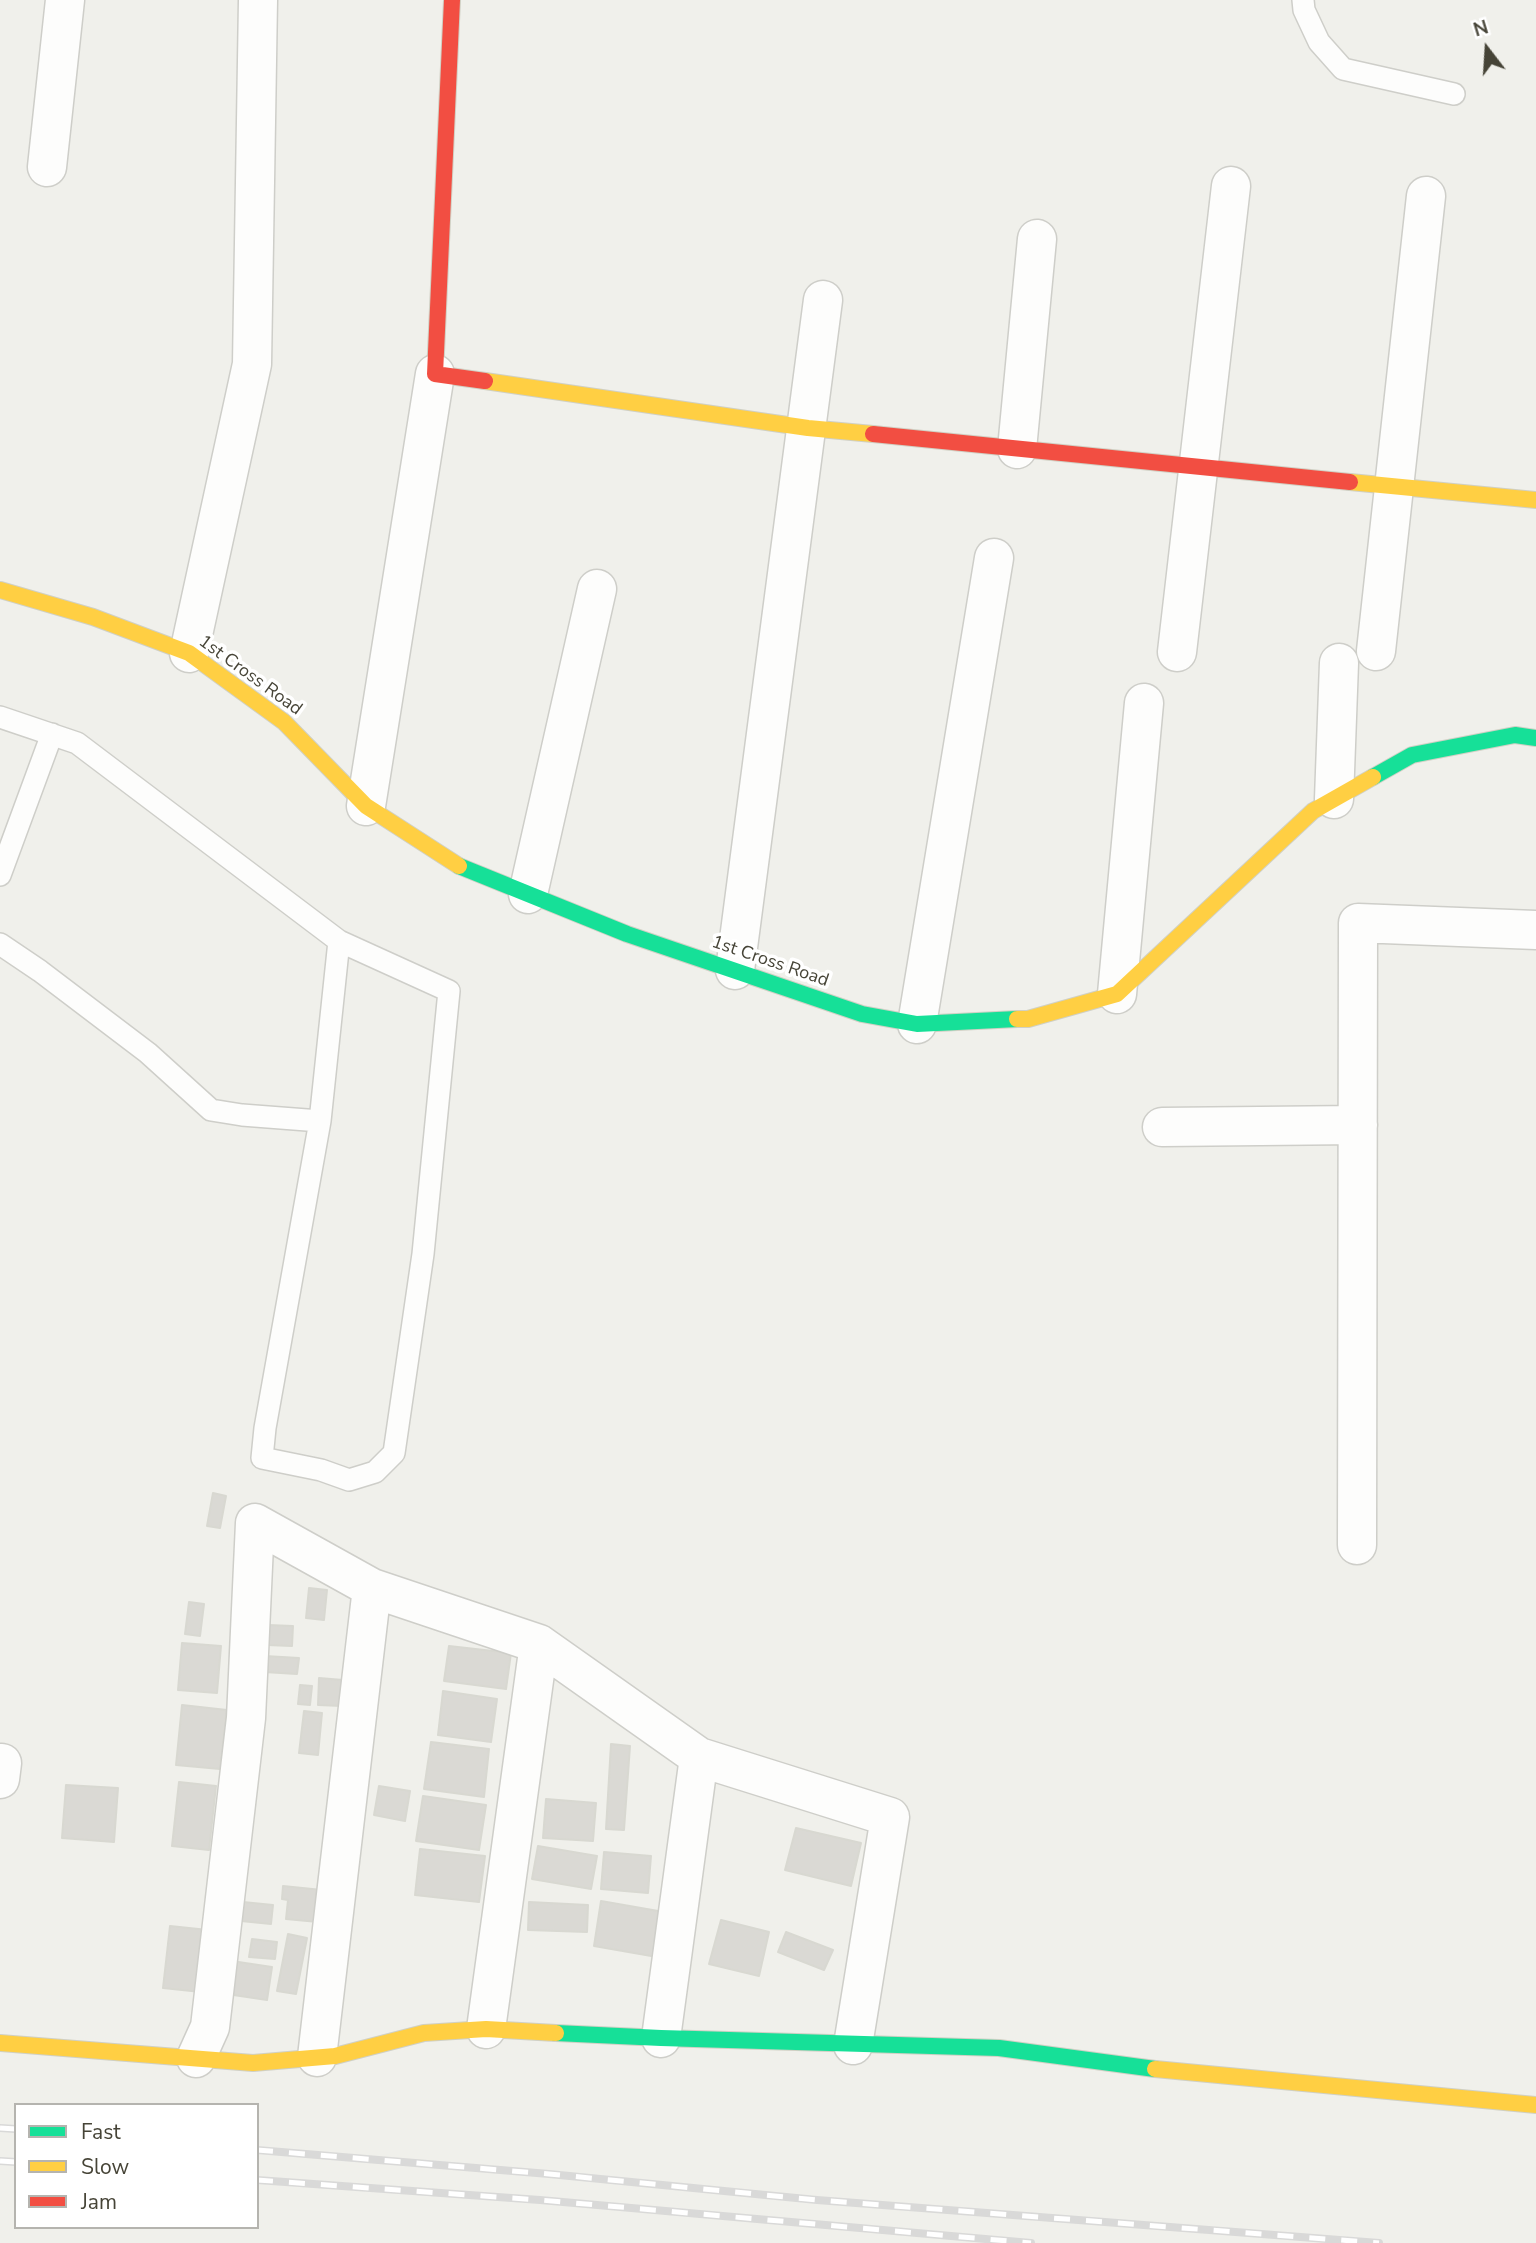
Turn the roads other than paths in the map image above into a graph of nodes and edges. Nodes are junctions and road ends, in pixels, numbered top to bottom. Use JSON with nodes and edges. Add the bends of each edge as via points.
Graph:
{"nodes":[{"id":1,"x":65,"y":0,"type":"edge"},
{"id":2,"x":258,"y":0,"type":"edge"},
{"id":3,"x":453,"y":0,"type":"edge"},
{"id":4,"x":1303,"y":0,"type":"edge"},
{"id":5,"x":1454,"y":94,"type":"dead end"},
{"id":6,"x":47,"y":167,"type":"dead end"},
{"id":7,"x":1231,"y":186,"type":"dead end"},
{"id":8,"x":1426,"y":196,"type":"dead end"},
{"id":9,"x":1037,"y":239,"type":"dead end"},
{"id":10,"x":823,"y":300,"type":"dead end"},
{"id":11,"x":435,"y":374,"type":"junction"},
{"id":12,"x":807,"y":428,"type":"junction"},
{"id":13,"x":1017,"y":449,"type":"junction"},
{"id":14,"x":1198,"y":467,"type":"junction"},
{"id":15,"x":1394,"y":486,"type":"junction"},
{"id":16,"x":1536,"y":500,"type":"edge"},
{"id":17,"x":994,"y":558,"type":"dead end"},
{"id":18,"x":597,"y":589,"type":"dead end"},
{"id":19,"x":0,"y":590,"type":"edge"},
{"id":20,"x":1376,"y":651,"type":"dead end"},
{"id":21,"x":1177,"y":652,"type":"dead end"},
{"id":22,"x":189,"y":653,"type":"junction"},
{"id":23,"x":1339,"y":663,"type":"dead end"},
{"id":24,"x":1144,"y":703,"type":"dead end"},
{"id":25,"x":0,"y":716,"type":"edge"},
{"id":26,"x":52,"y":734,"type":"junction"},
{"id":27,"x":1536,"y":738,"type":"edge"},
{"id":28,"x":1334,"y":799,"type":"junction"},
{"id":29,"x":366,"y":806,"type":"junction"},
{"id":30,"x":0,"y":875,"type":"edge"},
{"id":31,"x":528,"y":894,"type":"junction"},
{"id":32,"x":1536,"y":930,"type":"edge"},
{"id":33,"x":339,"y":941,"type":"junction"},
{"id":34,"x":0,"y":944,"type":"edge"},
{"id":35,"x":735,"y":970,"type":"junction"},
{"id":36,"x":1117,"y":994,"type":"junction"},
{"id":37,"x":917,"y":1024,"type":"junction"},
{"id":38,"x":320,"y":1121,"type":"junction"},
{"id":39,"x":1358,"y":1125,"type":"junction"},
{"id":40,"x":1163,"y":1127,"type":"dead end"},
{"id":41,"x":1357,"y":1545,"type":"dead end"},
{"id":42,"x":372,"y":1588,"type":"junction"},
{"id":43,"x":539,"y":1644,"type":"junction"},
{"id":44,"x":699,"y":1757,"type":"junction"},
{"id":45,"x":486,"y":2029,"type":"junction"},
{"id":46,"x":661,"y":2039,"type":"junction"},
{"id":47,"x":0,"y":2043,"type":"edge"},
{"id":48,"x":853,"y":2045,"type":"junction"},
{"id":49,"x":317,"y":2057,"type":"junction"},
{"id":50,"x":196,"y":2059,"type":"junction"},
{"id":51,"x":1536,"y":2105,"type":"edge"}],
"edges":[{"from":1,"to":6,"type":"street"},
{"from":2,"to":22,"type":"street","via":[[252,364]]},
{"from":3,"to":11,"type":"street"},
{"from":4,"to":5,"type":"lane","via":[[1319,42],[1343,69]]},
{"from":7,"to":14,"type":"street"},
{"from":8,"to":15,"type":"street"},
{"from":9,"to":13,"type":"street"},
{"from":10,"to":12,"type":"street"},
{"from":11,"to":12,"type":"street"},
{"from":11,"to":29,"type":"street"},
{"from":12,"to":13,"type":"street"},
{"from":12,"to":35,"type":"street"},
{"from":13,"to":14,"type":"street"},
{"from":14,"to":15,"type":"street"},
{"from":14,"to":21,"type":"street"},
{"from":15,"to":16,"type":"street"},
{"from":15,"to":20,"type":"street"},
{"from":17,"to":37,"type":"street"},
{"from":18,"to":31,"type":"street"},
{"from":19,"to":22,"type":"street","name":"1st Cross Road","via":[[93,617]]},
{"from":22,"to":29,"type":"street","name":"1st Cross Road","via":[[284,722]]},
{"from":23,"to":28,"type":"street"},
{"from":24,"to":36,"type":"street"},
{"from":25,"to":26,"type":"lane"},
{"from":26,"to":30,"type":"lane"},
{"from":26,"to":33,"type":"lane","via":[[77,743]]},
{"from":27,"to":28,"type":"street","name":"1st Cross Road","via":[[1515,735],[1412,755]]},
{"from":28,"to":36,"type":"street","name":"1st Cross Road","via":[[1313,811]]},
{"from":29,"to":31,"type":"street","name":"1st Cross Road","via":[[452,863]]},
{"from":31,"to":35,"type":"street","name":"1st Cross Road"},
{"from":32,"to":39,"type":"street","via":[[1358,923]]},
{"from":33,"to":38,"type":"lane"},
{"from":33,"to":38,"type":"lane","via":[[449,992],[423,1254],[394,1453],[375,1472],[349,1480],[262,1458]]},
{"from":34,"to":38,"type":"lane","via":[[148,1053],[211,1110]]},
{"from":35,"to":37,"type":"street","name":"1st Cross Road","via":[[862,1014]]},
{"from":36,"to":37,"type":"street","name":"1st Cross Road","via":[[1028,1019]]},
{"from":39,"to":40,"type":"street"},
{"from":39,"to":41,"type":"street"},
{"from":42,"to":43,"type":"street"},
{"from":42,"to":49,"type":"street"},
{"from":42,"to":50,"type":"street","via":[[255,1523],[246,1718],[211,2027]]},
{"from":43,"to":44,"type":"street"},
{"from":43,"to":45,"type":"street"},
{"from":44,"to":46,"type":"street"},
{"from":44,"to":48,"type":"street","via":[[890,1817]]},
{"from":45,"to":46,"type":"street"},
{"from":45,"to":49,"type":"street","via":[[424,2033]]},
{"from":46,"to":48,"type":"street"},
{"from":47,"to":50,"type":"street"},
{"from":48,"to":51,"type":"street","via":[[999,2048],[1182,2074]]},
{"from":49,"to":50,"type":"street","via":[[253,2063]]}]}
